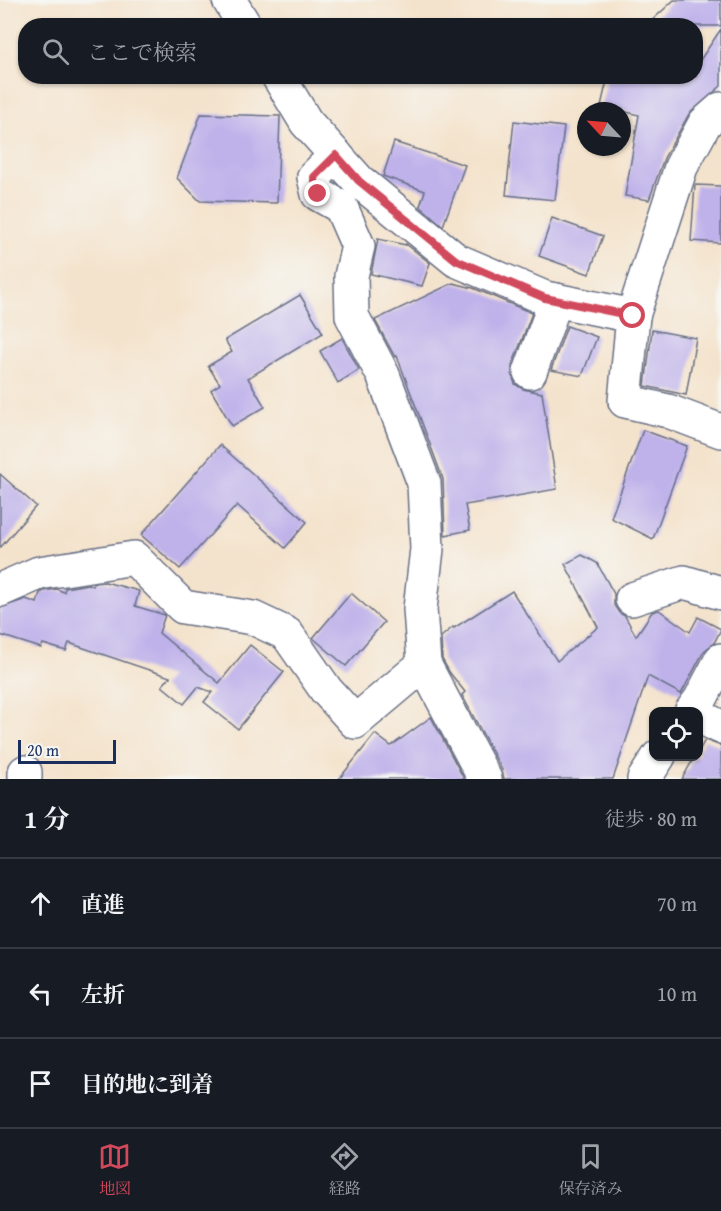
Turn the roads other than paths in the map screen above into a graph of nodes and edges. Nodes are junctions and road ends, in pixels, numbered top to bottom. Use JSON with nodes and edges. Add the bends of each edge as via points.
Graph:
{"nodes":[{"id":1,"x":229,"y":0,"type":"edge"},
{"id":2,"x":240,"y":18,"type":"edge"},
{"id":3,"x":283,"y":84,"type":"edge"},
{"id":4,"x":721,"y":109,"type":"edge"},
{"id":5,"x":336,"y":155,"type":"junction"},
{"id":6,"x":556,"y":300,"type":"junction"},
{"id":7,"x":633,"y":316,"type":"junction"},
{"id":8,"x":530,"y":372,"type":"dead end"},
{"id":9,"x":721,"y":431,"type":"edge"},
{"id":10,"x":0,"y":590,"type":"edge"},
{"id":11,"x":721,"y":592,"type":"edge"},
{"id":12,"x":632,"y":599,"type":"dead end"},
{"id":13,"x":721,"y":660,"type":"edge"},
{"id":14,"x":424,"y":664,"type":"junction"},
{"id":15,"x":694,"y":707,"type":"edge"},
{"id":16,"x":703,"y":718,"type":"edge"},
{"id":17,"x":721,"y":727,"type":"edge"},
{"id":18,"x":656,"y":761,"type":"edge"},
{"id":19,"x":485,"y":779,"type":"edge"},
{"id":20,"x":644,"y":779,"type":"edge"}],
"edges":[{"from":1,"to":2,"type":"street"},
{"from":3,"to":5,"type":"street","via":[[306,122]]},
{"from":4,"to":7,"type":"street","via":[[705,123],[681,167]]},
{"from":5,"to":6,"type":"street","via":[[359,181],[456,260]]},
{"from":5,"to":14,"type":"street","via":[[314,177],[318,194],[341,207],[358,246],[351,276],[352,316],[383,375],[424,483],[427,549],[420,609]]},
{"from":6,"to":7,"type":"street"},
{"from":6,"to":8,"type":"street"},
{"from":7,"to":9,"type":"street","via":[[625,401],[668,411]]},
{"from":10,"to":14,"type":"street","via":[[39,573],[134,558],[183,607],[253,618],[287,634],[326,690],[356,722]]},
{"from":11,"to":12,"type":"street","via":[[684,582]]},
{"from":13,"to":15,"type":"street"},
{"from":14,"to":19,"type":"street"},
{"from":16,"to":17,"type":"street"},
{"from":18,"to":20,"type":"street"}]}
